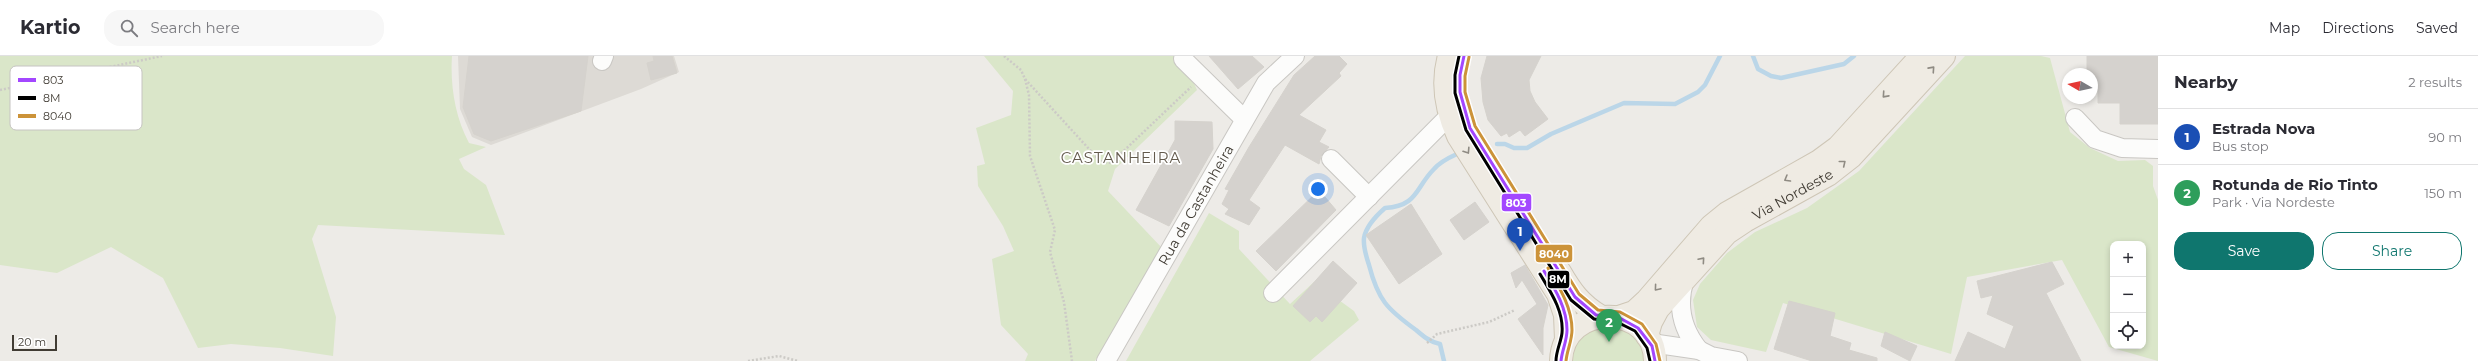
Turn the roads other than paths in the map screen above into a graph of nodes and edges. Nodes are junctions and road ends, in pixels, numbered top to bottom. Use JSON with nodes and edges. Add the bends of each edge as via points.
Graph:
{"nodes":[{"id":1,"x":1295,"y":56,"type":"edge"},
{"id":2,"x":1449,"y":56,"type":"edge"},
{"id":3,"x":1464,"y":56,"type":"edge"},
{"id":4,"x":1921,"y":56,"type":"edge"},
{"id":5,"x":1944,"y":56,"type":"edge"},
{"id":6,"x":1183,"y":59,"type":"dead end"},
{"id":7,"x":1449,"y":116,"type":"junction"},
{"id":8,"x":2075,"y":118,"type":"dead end"},
{"id":9,"x":1244,"y":119,"type":"junction"},
{"id":10,"x":2158,"y":150,"type":"edge"},
{"id":11,"x":1331,"y":159,"type":"dead end"},
{"id":12,"x":1369,"y":197,"type":"junction"},
{"id":13,"x":1685,"y":279,"type":"junction"},
{"id":14,"x":1273,"y":293,"type":"dead end"},
{"id":15,"x":1609,"y":316,"type":"junction"},
{"id":16,"x":1566,"y":339,"type":"junction"},
{"id":17,"x":1651,"y":346,"type":"edge"},
{"id":18,"x":1695,"y":358,"type":"edge"},
{"id":19,"x":1106,"y":361,"type":"edge"},
{"id":20,"x":1561,"y":361,"type":"edge"},
{"id":21,"x":1738,"y":361,"type":"edge"}],
"edges":[{"from":1,"to":9,"type":"street","name":"Rua da Castanheira","via":[[1266,83]]},
{"from":2,"to":7,"type":"main road","via":[[1445,81]]},
{"from":3,"to":15,"type":"main road","via":[[1458,85],[1460,104],[1470,128],[1575,297],[1585,307]]},
{"from":4,"to":15,"type":"main road","name":"Via Nordeste","one_way":true,"via":[[1838,147],[1819,161],[1727,213],[1706,232],[1634,312]]},
{"from":13,"to":5,"type":"main road","name":"Via Nordeste","one_way":true,"via":[[1727,233],[1828,175],[1851,157]]},
{"from":6,"to":9,"type":"street"},
{"from":7,"to":12,"type":"street"},
{"from":7,"to":16,"type":"main road","one_way":true,"via":[[1458,136],[1558,294],[1565,315]]},
{"from":8,"to":10,"type":"street","via":[[2095,139],[2122,148]]},
{"from":9,"to":19,"type":"street","name":"Rua da Castanheira"},
{"from":11,"to":12,"type":"street"},
{"from":12,"to":14,"type":"street"},
{"from":13,"to":17,"type":"main road","name":"Via Nordeste","via":[[1658,309],[1651,322]]},
{"from":13,"to":18,"type":"street","via":[[1680,302],[1682,320]]},
{"from":15,"to":16,"type":"main road","name":"Via Nordeste","via":[[1582,323]]},
{"from":15,"to":17,"type":"main road","via":[[1635,324]]},
{"from":16,"to":20,"type":"main road"},
{"from":17,"to":18,"type":"street"},
{"from":18,"to":21,"type":"street"}]}
